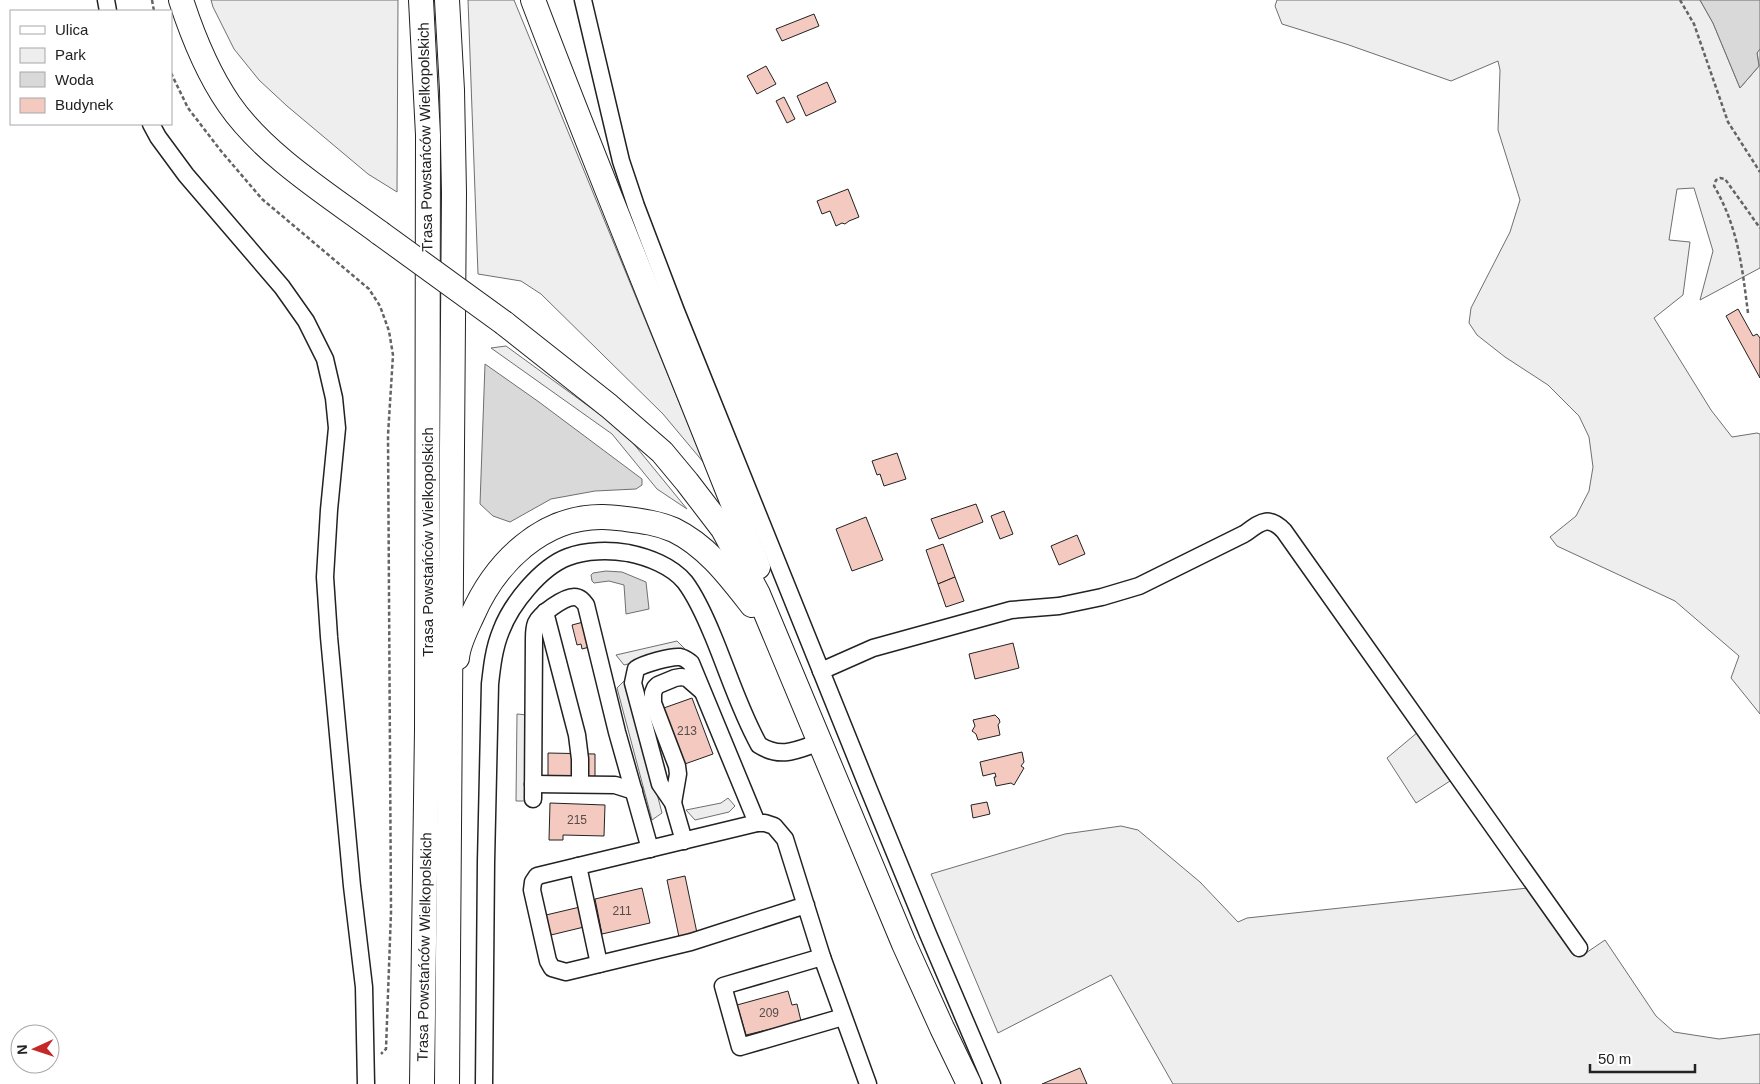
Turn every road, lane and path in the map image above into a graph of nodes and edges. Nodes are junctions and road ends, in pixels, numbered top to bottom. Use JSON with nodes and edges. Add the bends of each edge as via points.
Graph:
{"nodes":[{"id":1,"x":181,"y":0,"type":"edge"},
{"id":2,"x":417,"y":0,"type":"edge"},
{"id":3,"x":421,"y":0,"type":"edge"},
{"id":4,"x":447,"y":0,"type":"edge"},
{"id":5,"x":533,"y":0,"type":"edge"},
{"id":6,"x":583,"y":0,"type":"edge"},
{"id":7,"x":1680,"y":0,"type":"edge"},
{"id":8,"x":424,"y":32,"type":"junction"},
{"id":9,"x":172,"y":74,"type":"edge"},
{"id":10,"x":152,"y":125,"type":"edge"},
{"id":11,"x":1760,"y":172,"type":"edge"},
{"id":12,"x":1760,"y":228,"type":"edge"},
{"id":13,"x":1748,"y":313,"type":"dead end"},
{"id":14,"x":545,"y":612,"type":"junction"},
{"id":15,"x":774,"y":632,"type":"junction"},
{"id":16,"x":821,"y":671,"type":"junction"},
{"id":17,"x":704,"y":692,"type":"junction"},
{"id":18,"x":451,"y":705,"type":"junction"},
{"id":19,"x":820,"y":742,"type":"junction"},
{"id":20,"x":580,"y":784,"type":"junction"},
{"id":21,"x":634,"y":791,"type":"junction"},
{"id":22,"x":673,"y":803,"type":"junction"},
{"id":23,"x":757,"y":823,"type":"junction"},
{"id":24,"x":684,"y":841,"type":"junction"},
{"id":25,"x":650,"y":849,"type":"junction"},
{"id":26,"x":578,"y":866,"type":"junction"},
{"id":27,"x":806,"y":905,"type":"junction"},
{"id":28,"x":1579,"y":948,"type":"dead end"},
{"id":29,"x":822,"y":957,"type":"junction"},
{"id":30,"x":599,"y":964,"type":"junction"},
{"id":31,"x":843,"y":1017,"type":"junction"},
{"id":32,"x":366,"y":1077,"type":"edge"},
{"id":33,"x":422,"y":1084,"type":"edge"},
{"id":34,"x":447,"y":1084,"type":"edge"},
{"id":35,"x":484,"y":1084,"type":"edge"},
{"id":36,"x":868,"y":1084,"type":"edge"},
{"id":37,"x":970,"y":1084,"type":"edge"},
{"id":38,"x":992,"y":1084,"type":"edge"}],
"edges":[{"from":1,"to":15,"type":"highway","bridge":true,"via":[[198,49],[229,104],[247,127],[308,180],[504,323],[662,452],[723,529],[758,594]]},
{"from":2,"to":8,"type":"highway"},
{"from":3,"to":8,"type":"highway","name":"Trasa Powstańców Wielkopolskich"},
{"from":4,"to":18,"type":"highway","name":"Trasa Powstańców Wielkopolskich","via":[[454,185]]},
{"from":5,"to":15,"type":"highway","via":[[768,592]]},
{"from":6,"to":16,"type":"street","via":[[621,161],[636,206]]},
{"from":7,"to":11,"type":"path","via":[[1694,24],[1728,122]]},
{"from":8,"to":33,"type":"highway","name":"Trasa Powstańców Wielkopolskich","via":[[428,135],[427,729]]},
{"from":9,"to":32,"type":"path","via":[[188,108],[233,165],[262,199],[369,289],[380,306],[389,331],[393,355],[388,435],[391,912],[386,1049]]},
{"from":10,"to":32,"type":"street","via":[[186,175],[282,287],[306,321],[325,359],[334,398],[337,428],[325,577],[364,987]]},
{"from":12,"to":13,"type":"path","via":[[1725,179],[1716,180],[1714,186],[1738,244]]},
{"from":14,"to":20,"type":"street","via":[[577,734]]},
{"from":14,"to":20,"type":"street","via":[[534,631],[533,791]]},
{"from":14,"to":21,"type":"street","via":[[572,597],[580,598],[586,605]]},
{"from":15,"to":18,"type":"highway","via":[[706,551],[674,530],[652,522],[602,517],[564,523],[527,542],[507,560],[476,605],[457,653]]},
{"from":15,"to":19,"type":"highway"},
{"from":16,"to":28,"type":"street","via":[[873,648],[1012,610],[1059,606],[1139,586],[1244,534],[1259,523],[1272,521],[1284,531]]},
{"from":16,"to":38,"type":"street"},
{"from":17,"to":22,"type":"street","via":[[674,670],[655,676],[651,684],[653,703],[677,766]]},
{"from":17,"to":22,"type":"street","via":[[687,659],[677,657],[641,665],[634,673],[633,683],[660,784]]},
{"from":17,"to":23,"type":"street"},
{"from":18,"to":34,"type":"highway","name":"Trasa Powstańców Wielkopolskich"},
{"from":19,"to":35,"type":"street","via":[[778,753],[759,745],[704,615],[685,582],[663,565],[615,550],[568,557],[546,570],[525,591],[501,631],[490,684]]},
{"from":19,"to":37,"type":"highway","via":[[904,944]]},
{"from":20,"to":21,"type":"street","via":[[615,785]]},
{"from":21,"to":25,"type":"street"},
{"from":22,"to":24,"type":"street"},
{"from":23,"to":24,"type":"street"},
{"from":23,"to":27,"type":"street","via":[[774,826],[785,839]]},
{"from":24,"to":25,"type":"street"},
{"from":25,"to":26,"type":"street"},
{"from":26,"to":30,"type":"street"},
{"from":26,"to":30,"type":"street","via":[[537,876],[532,882],[540,930],[552,968],[566,972]]},
{"from":27,"to":29,"type":"street"},
{"from":27,"to":30,"type":"street","via":[[691,942]]},
{"from":29,"to":31,"type":"street"},
{"from":29,"to":31,"type":"street","via":[[723,986],[740,1047]]},
{"from":31,"to":36,"type":"street"}]}
